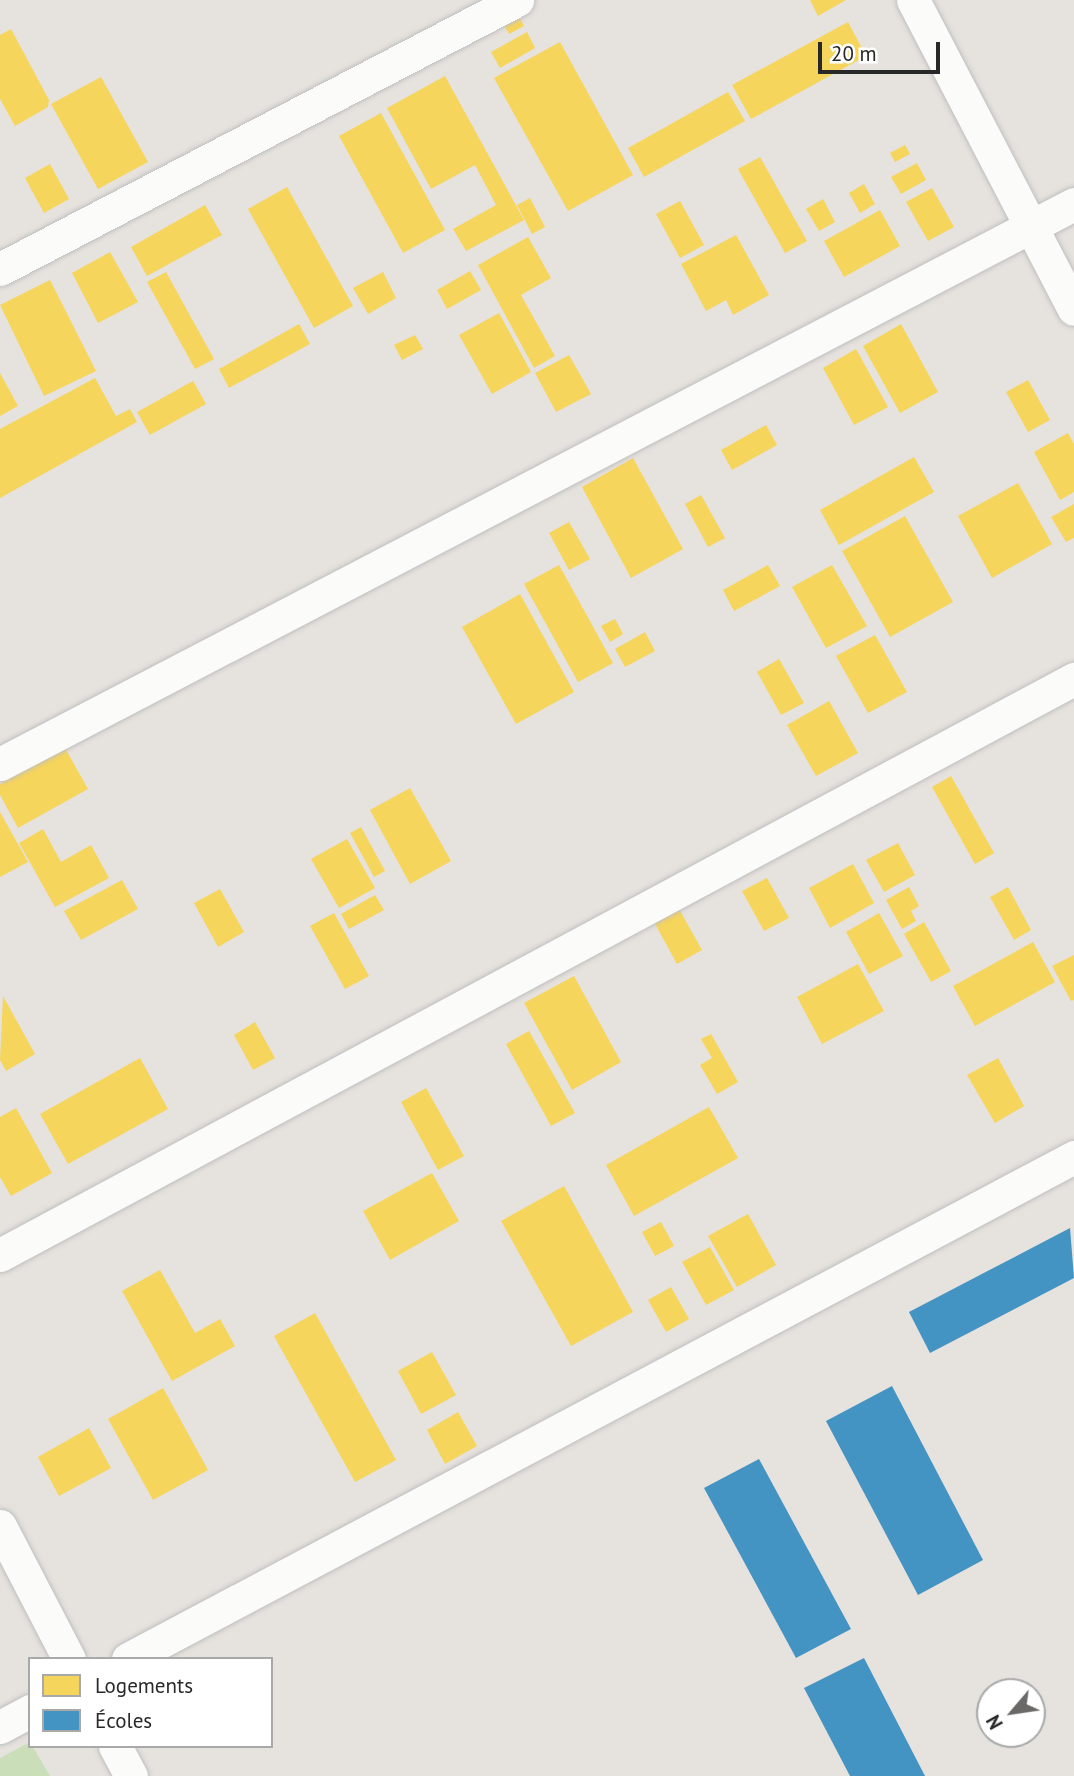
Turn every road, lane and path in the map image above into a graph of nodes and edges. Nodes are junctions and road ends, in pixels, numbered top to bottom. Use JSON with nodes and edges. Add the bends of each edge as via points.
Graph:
{"nodes":[{"id":1,"x":517,"y":0,"type":"edge"},
{"id":2,"x":914,"y":0,"type":"edge"},
{"id":3,"x":1074,"y":204,"type":"edge"},
{"id":4,"x":1031,"y":226,"type":"junction"},
{"id":5,"x":0,"y":269,"type":"edge"},
{"id":6,"x":1074,"y":309,"type":"edge"},
{"id":7,"x":1074,"y":679,"type":"edge"},
{"id":8,"x":0,"y":764,"type":"edge"},
{"id":9,"x":1074,"y":1157,"type":"edge"},
{"id":10,"x":0,"y":1255,"type":"edge"},
{"id":11,"x":0,"y":1526,"type":"edge"},
{"id":12,"x":68,"y":1657,"type":"edge"},
{"id":13,"x":132,"y":1657,"type":"edge"},
{"id":14,"x":28,"y":1712,"type":"edge"},
{"id":15,"x":0,"y":1727,"type":"edge"},
{"id":16,"x":116,"y":1748,"type":"edge"},
{"id":17,"x":131,"y":1776,"type":"edge"}],
"edges":[{"from":1,"to":5,"type":"street"},
{"from":2,"to":4,"type":"street"},
{"from":3,"to":4,"type":"street"},
{"from":4,"to":6,"type":"street"},
{"from":4,"to":8,"type":"street"},
{"from":7,"to":10,"type":"street"},
{"from":9,"to":13,"type":"street"},
{"from":11,"to":12,"type":"street"},
{"from":14,"to":15,"type":"street"},
{"from":16,"to":17,"type":"street"}]}
